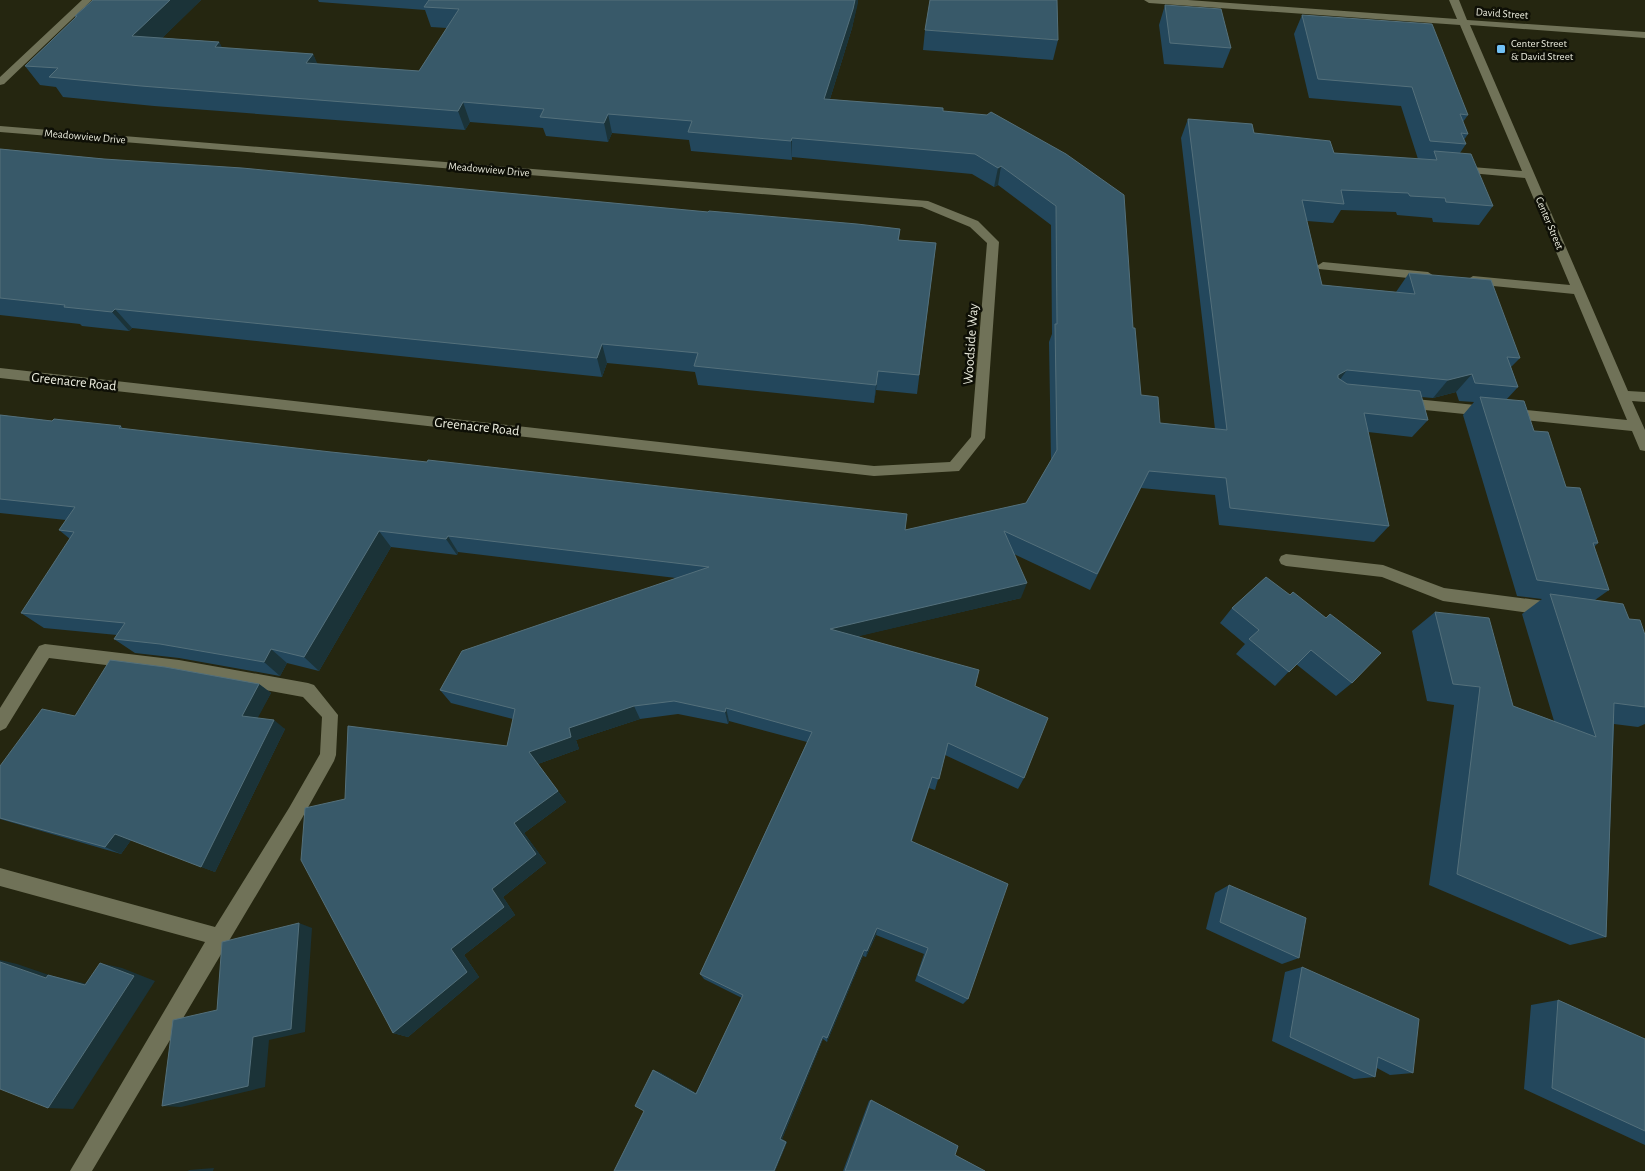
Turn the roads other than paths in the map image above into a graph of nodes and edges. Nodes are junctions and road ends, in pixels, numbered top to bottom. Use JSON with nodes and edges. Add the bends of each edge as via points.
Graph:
{"nodes":[{"id":1,"x":87,"y":0,"type":"edge"},
{"id":2,"x":1149,"y":0,"type":"edge"},
{"id":3,"x":1454,"y":0,"type":"edge"},
{"id":4,"x":1464,"y":22,"type":"junction"},
{"id":5,"x":1645,"y":35,"type":"edge"},
{"id":6,"x":0,"y":82,"type":"edge"},
{"id":7,"x":0,"y":129,"type":"edge"},
{"id":8,"x":1450,"y":168,"type":"edge"},
{"id":9,"x":1529,"y":175,"type":"junction"},
{"id":10,"x":974,"y":224,"type":"joint"},
{"id":11,"x":1323,"y":266,"type":"dead end"},
{"id":12,"x":1438,"y":277,"type":"edge"},
{"id":13,"x":1458,"y":279,"type":"edge"},
{"id":14,"x":1578,"y":290,"type":"junction"},
{"id":15,"x":0,"y":373,"type":"edge"},
{"id":16,"x":1623,"y":395,"type":"junction"},
{"id":17,"x":1645,"y":397,"type":"edge"},
{"id":18,"x":1392,"y":401,"type":"edge"},
{"id":19,"x":1636,"y":426,"type":"junction"},
{"id":20,"x":1645,"y":446,"type":"edge"},
{"id":21,"x":954,"y":467,"type":"joint"},
{"id":22,"x":1286,"y":560,"type":"dead end"},
{"id":23,"x":1567,"y":611,"type":"edge"},
{"id":24,"x":0,"y":723,"type":"edge"},
{"id":25,"x":0,"y":877,"type":"edge"},
{"id":26,"x":219,"y":937,"type":"junction"},
{"id":27,"x":80,"y":1171,"type":"edge"}],
"edges":[{"from":1,"to":6,"type":"street"},
{"from":2,"to":4,"type":"street","name":"David Street"},
{"from":3,"to":4,"type":"street","name":"Center Street"},
{"from":4,"to":5,"type":"street","name":"David Street"},
{"from":4,"to":9,"type":"street","name":"Center Street"},
{"from":7,"to":10,"type":"street","name":"Meadowview Drive","via":[[924,204]]},
{"from":8,"to":9,"type":"street"},
{"from":9,"to":14,"type":"street","name":"Center Street"},
{"from":10,"to":21,"type":"street","name":"Woodside Way","via":[[993,242],[978,438]]},
{"from":11,"to":12,"type":"street"},
{"from":13,"to":14,"type":"street"},
{"from":14,"to":16,"type":"street","name":"Center Street"},
{"from":15,"to":21,"type":"street","name":"Greenacre Road","via":[[874,471]]},
{"from":16,"to":17,"type":"street"},
{"from":16,"to":19,"type":"street","name":"Center Street"},
{"from":18,"to":19,"type":"street"},
{"from":19,"to":20,"type":"street","name":"Center Street"},
{"from":22,"to":23,"type":"street","via":[[1383,571],[1443,594]]},
{"from":24,"to":26,"type":"street","via":[[45,651],[178,668],[308,690],[330,715],[328,755]]},
{"from":25,"to":26,"type":"street"},
{"from":26,"to":27,"type":"street"}]}
